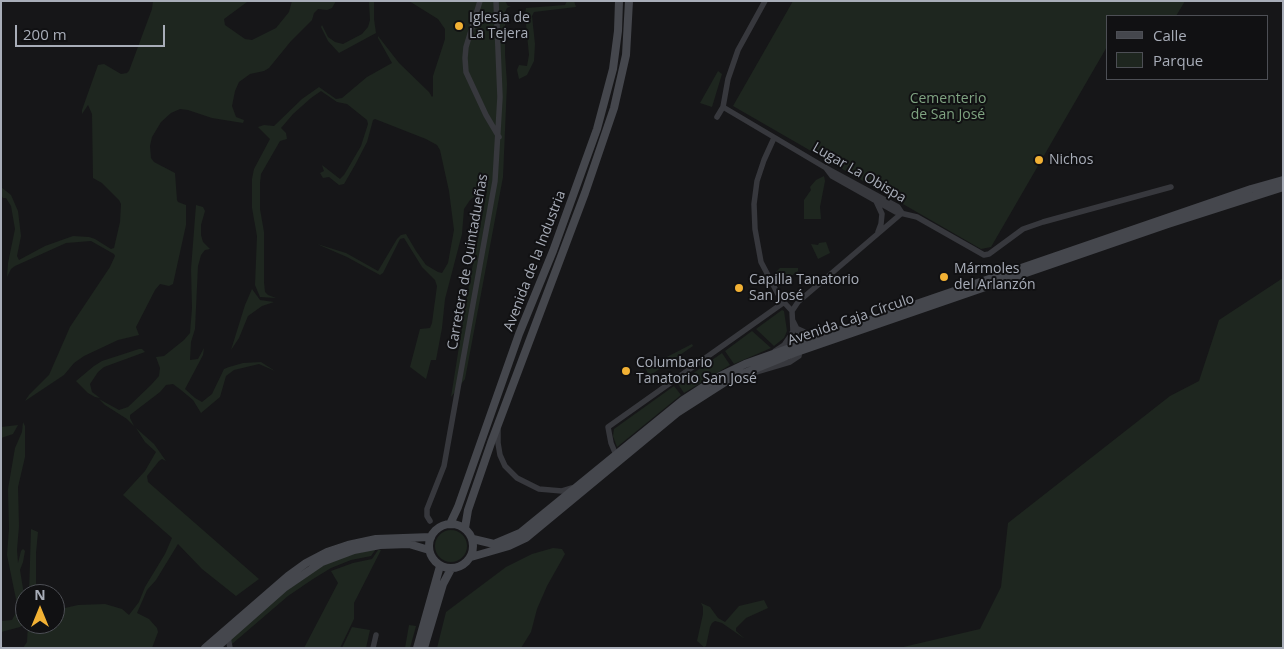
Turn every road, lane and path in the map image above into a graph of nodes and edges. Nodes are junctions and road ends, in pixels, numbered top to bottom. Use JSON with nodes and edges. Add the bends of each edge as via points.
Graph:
{"nodes":[{"id":1,"x":472,"y":1,"type":"edge"},
{"id":2,"x":496,"y":1,"type":"edge"},
{"id":3,"x":619,"y":1,"type":"edge"},
{"id":4,"x":629,"y":1,"type":"edge"},
{"id":5,"x":765,"y":1,"type":"edge"},
{"id":6,"x":479,"y":3,"type":"edge"},
{"id":7,"x":723,"y":107,"type":"junction"},
{"id":8,"x":717,"y":117,"type":"dead end"},
{"id":9,"x":499,"y":137,"type":"junction"},
{"id":10,"x":774,"y":138,"type":"junction"},
{"id":11,"x":787,"y":146,"type":"junction"},
{"id":12,"x":767,"y":153,"type":"junction"},
{"id":13,"x":826,"y":168,"type":"junction"},
{"id":14,"x":1283,"y":180,"type":"edge"},
{"id":15,"x":1283,"y":186,"type":"edge"},
{"id":16,"x":1171,"y":187,"type":"dead end"},
{"id":17,"x":876,"y":201,"type":"junction"},
{"id":18,"x":902,"y":213,"type":"junction"},
{"id":19,"x":876,"y":234,"type":"junction"},
{"id":20,"x":783,"y":302,"type":"junction"},
{"id":21,"x":792,"y":311,"type":"junction"},
{"id":22,"x":795,"y":330,"type":"junction"},
{"id":23,"x":832,"y":333,"type":"junction"},
{"id":24,"x":803,"y":348,"type":"junction"},
{"id":25,"x":755,"y":360,"type":"junction"},
{"id":26,"x":514,"y":378,"type":"junction"},
{"id":27,"x":616,"y":455,"type":"junction"},
{"id":28,"x":579,"y":486,"type":"junction"},
{"id":29,"x":430,"y":521,"type":"dead end"},
{"id":30,"x":450,"y":524,"type":"junction"},
{"id":31,"x":465,"y":528,"type":"junction"},
{"id":32,"x":431,"y":537,"type":"junction"},
{"id":33,"x":473,"y":539,"type":"junction"},
{"id":34,"x":429,"y":550,"type":"junction"},
{"id":35,"x":471,"y":557,"type":"junction"},
{"id":36,"x":440,"y":566,"type":"junction"},
{"id":37,"x":450,"y":569,"type":"junction"},
{"id":38,"x":376,"y":635,"type":"dead end"},
{"id":39,"x":228,"y":637,"type":"junction"},
{"id":40,"x":216,"y":647,"type":"edge"},
{"id":41,"x":206,"y":648,"type":"edge"},
{"id":42,"x":221,"y":648,"type":"edge"},
{"id":43,"x":230,"y":648,"type":"edge"},
{"id":44,"x":373,"y":648,"type":"edge"},
{"id":45,"x":417,"y":648,"type":"edge"},
{"id":46,"x":424,"y":648,"type":"edge"}],
"edges":[{"from":1,"to":6,"type":"street"},
{"from":2,"to":9,"type":"street","name":"Carretera de Quintadueñas"},
{"from":3,"to":30,"type":"main road","name":"Avenida de la Industria","via":[[613,68],[597,129]]},
{"from":4,"to":26,"type":"main road","name":"Avenida de la Industria","via":[[626,55],[614,108],[583,200]]},
{"from":5,"to":7,"type":"street","via":[[738,50]]},
{"from":6,"to":9,"type":"street","via":[[466,47],[466,72]]},
{"from":7,"to":8,"type":"street"},
{"from":7,"to":10,"type":"street","name":"Lugar La Obispa"},
{"from":9,"to":29,"type":"street","name":"Carretera de Quintadueñas","via":[[492,204],[454,418],[441,475],[427,509]]},
{"from":10,"to":11,"type":"street","name":"Lugar La Obispa"},
{"from":10,"to":12,"type":"street"},
{"from":11,"to":12,"type":"street","via":[[776,147]]},
{"from":11,"to":13,"type":"street","name":"Lugar La Obispa"},
{"from":12,"to":20,"type":"street","via":[[757,181],[755,229],[760,262]]},
{"from":13,"to":17,"type":"street","via":[[832,176]]},
{"from":13,"to":18,"type":"street","name":"Lugar La Obispa","via":[[898,207]]},
{"from":14,"to":23,"type":"main road","name":"Avenida Caja Círculo"},
{"from":15,"to":24,"type":"main road","name":"Avenida Caja Círculo"},
{"from":16,"to":18,"type":"street","name":"Lugar La Obispa","via":[[1023,229],[984,255],[916,217]]},
{"from":17,"to":18,"type":"street"},
{"from":17,"to":19,"type":"street","via":[[882,218]]},
{"from":18,"to":19,"type":"street"},
{"from":19,"to":21,"type":"street","via":[[802,298]]},
{"from":20,"to":21,"type":"street"},
{"from":20,"to":27,"type":"street","via":[[608,427]]},
{"from":21,"to":22,"type":"street"},
{"from":22,"to":23,"type":"street","via":[[809,334]]},
{"from":22,"to":24,"type":"street"},
{"from":22,"to":25,"type":"street","via":[[780,348]]},
{"from":23,"to":24,"type":"main road","name":"Avenida Caja Círculo"},
{"from":24,"to":25,"type":"main road","name":"Avenida Caja Círculo"},
{"from":24,"to":35,"type":"main road","name":"Avenida Caja Círculo","via":[[711,389],[677,413],[526,538]]},
{"from":25,"to":27,"type":"main road","name":"Avenida Caja Círculo","via":[[693,393]]},
{"from":26,"to":28,"type":"street","name":"Avenida de la Industria","via":[[498,433],[498,446],[505,466],[517,478],[539,489],[562,491]]},
{"from":26,"to":31,"type":"main road","name":"Avenida de la Industria","via":[[468,510]]},
{"from":27,"to":28,"type":"main road","name":"Avenida Caja Círculo"},
{"from":28,"to":33,"type":"main road","name":"Avenida Caja Círculo","via":[[514,536],[494,544]]},
{"from":30,"to":31,"type":"main road"},
{"from":30,"to":32,"type":"main road","via":[[439,528]]},
{"from":31,"to":33,"type":"main road"},
{"from":32,"to":34,"type":"main road"},
{"from":32,"to":41,"type":"main road","via":[[376,539],[327,552],[292,573]]},
{"from":33,"to":35,"type":"main road"},
{"from":34,"to":36,"type":"main road"},
{"from":34,"to":39,"type":"main road","via":[[412,545],[387,545],[333,557],[298,577]]},
{"from":35,"to":37,"type":"main road","via":[[465,564]]},
{"from":36,"to":37,"type":"main road"},
{"from":36,"to":45,"type":"main road"},
{"from":37,"to":46,"type":"main road"},
{"from":38,"to":44,"type":"street"},
{"from":39,"to":40,"type":"main road"},
{"from":39,"to":43,"type":"street"},
{"from":40,"to":42,"type":"street"}]}
